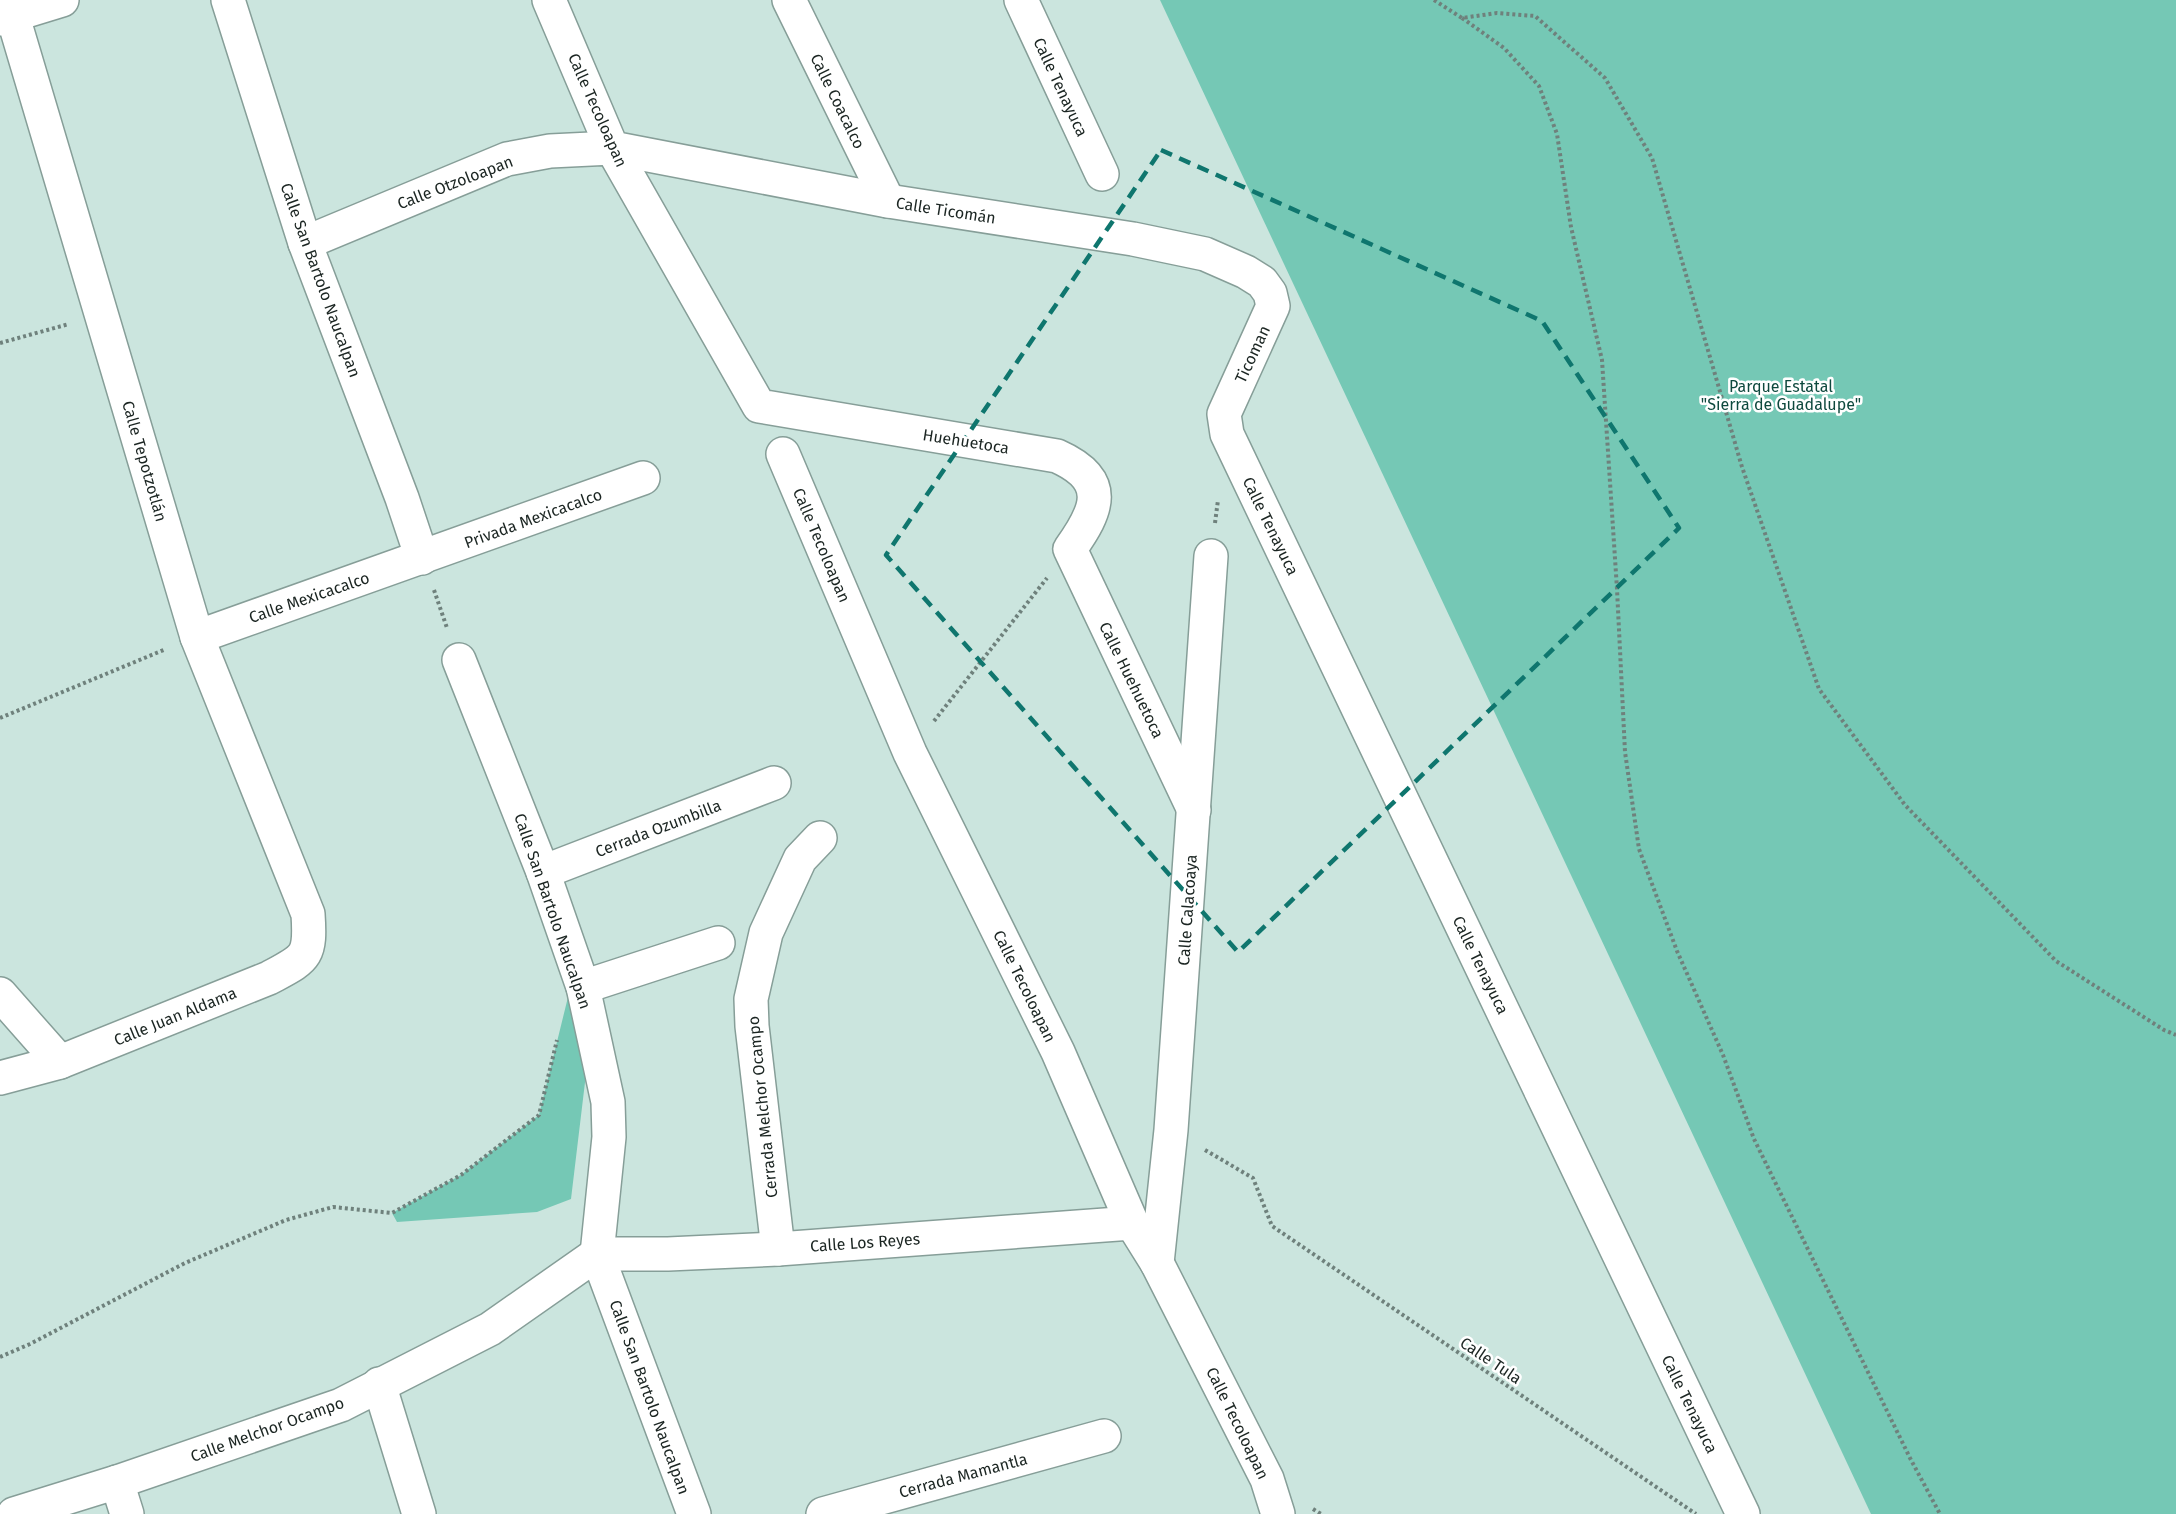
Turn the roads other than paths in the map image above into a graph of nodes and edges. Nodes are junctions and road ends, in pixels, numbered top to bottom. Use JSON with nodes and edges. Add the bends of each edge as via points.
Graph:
{"nodes":[{"id":1,"x":62,"y":0,"type":"edge"},
{"id":2,"x":228,"y":0,"type":"edge"},
{"id":3,"x":549,"y":0,"type":"edge"},
{"id":4,"x":789,"y":0,"type":"edge"},
{"id":5,"x":1021,"y":0,"type":"edge"},
{"id":6,"x":7,"y":11,"type":"edge"},
{"id":7,"x":612,"y":148,"type":"junction"},
{"id":8,"x":1102,"y":174,"type":"dead end"},
{"id":9,"x":888,"y":201,"type":"junction"},
{"id":10,"x":305,"y":243,"type":"junction"},
{"id":11,"x":1270,"y":293,"type":"joint"},
{"id":12,"x":759,"y":406,"type":"joint"},
{"id":13,"x":1224,"y":414,"type":"joint"},
{"id":14,"x":783,"y":454,"type":"dead end"},
{"id":15,"x":643,"y":478,"type":"dead end"},
{"id":16,"x":1070,"y":549,"type":"joint"},
{"id":17,"x":1211,"y":556,"type":"dead end"},
{"id":18,"x":422,"y":558,"type":"junction"},
{"id":19,"x":196,"y":636,"type":"junction"},
{"id":20,"x":459,"y":660,"type":"road end"},
{"id":21,"x":774,"y":783,"type":"dead end"},
{"id":22,"x":1194,"y":810,"type":"junction"},
{"id":23,"x":820,"y":838,"type":"dead end"},
{"id":24,"x":543,"y":872,"type":"junction"},
{"id":25,"x":308,"y":914,"type":"joint"},
{"id":26,"x":718,"y":943,"type":"dead end"},
{"id":27,"x":583,"y":987,"type":"junction"},
{"id":28,"x":0,"y":994,"type":"edge"},
{"id":29,"x":60,"y":1062,"type":"junction"},
{"id":30,"x":0,"y":1078,"type":"edge"},
{"id":31,"x":1132,"y":1223,"type":"junction"},
{"id":32,"x":778,"y":1249,"type":"junction"},
{"id":33,"x":597,"y":1254,"type":"junction"},
{"id":34,"x":1157,"y":1263,"type":"junction"},
{"id":35,"x":379,"y":1384,"type":"junction"},
{"id":36,"x":1104,"y":1436,"type":"dead end"},
{"id":37,"x":117,"y":1482,"type":"junction"},
{"id":38,"x":14,"y":1514,"type":"edge"},
{"id":39,"x":127,"y":1514,"type":"edge"},
{"id":40,"x":419,"y":1514,"type":"edge"},
{"id":41,"x":694,"y":1514,"type":"edge"},
{"id":42,"x":823,"y":1514,"type":"edge"},
{"id":43,"x":1278,"y":1514,"type":"edge"},
{"id":44,"x":1743,"y":1514,"type":"edge"}],
"edges":[{"from":1,"to":6,"type":"street"},
{"from":2,"to":10,"type":"street","name":"Calle San Bartolo Naucalpan"},
{"from":3,"to":7,"type":"street","name":"Calle Tecoloapan"},
{"from":4,"to":9,"type":"street","name":"Calle Coacalco"},
{"from":5,"to":8,"type":"street","name":"Calle Tenayuca"},
{"from":6,"to":19,"type":"street","name":"Calle Tepotzotlán"},
{"from":7,"to":9,"type":"street","name":"Calle Ticomán"},
{"from":7,"to":10,"type":"street","name":"Calle Otzoloapan","via":[[550,151],[507,159]]},
{"from":7,"to":12,"type":"street","name":"Calle Tecoloapan"},
{"from":9,"to":11,"type":"street","name":"Calle Ticomán","via":[[1205,254],[1246,272],[1262,282]]},
{"from":10,"to":18,"type":"street","name":"Calle San Bartolo Naucalpan"},
{"from":11,"to":13,"type":"street","name":"Ticoman","via":[[1273,306],[1267,323]]},
{"from":12,"to":16,"type":"street","name":"Huehuetoca","via":[[1057,456],[1083,470],[1095,498],[1088,524]]},
{"from":13,"to":44,"type":"street","name":"Calle Tenayuca","via":[[1227,434]]},
{"from":14,"to":31,"type":"street","name":"Calle Tecoloapan","via":[[909,753],[1058,1052]]},
{"from":15,"to":18,"type":"street","name":"Privada Mexicacalco"},
{"from":16,"to":22,"type":"street","name":"Calle Huehuetoca"},
{"from":17,"to":22,"type":"street","name":"Calle Calacoaya"},
{"from":18,"to":19,"type":"street","name":"Calle Mexicacalco"},
{"from":19,"to":25,"type":"street","name":"Calle Tepotzotlán"},
{"from":20,"to":24,"type":"street","name":"Calle San Bartolo Naucalpan"},
{"from":21,"to":24,"type":"street","name":"Cerrada Ozumbilla"},
{"from":22,"to":34,"type":"street","name":"Calle Calacoaya","via":[[1171,1130]]},
{"from":23,"to":32,"type":"street","name":"Cerrada Melchor Ocampo","via":[[800,859],[766,933],[752,999]]},
{"from":24,"to":27,"type":"street","name":"Calle San Bartolo Naucalpan"},
{"from":25,"to":29,"type":"street","name":"Calle Juan Aldama","via":[[306,954],[292,965],[269,978]]},
{"from":26,"to":27,"type":"street"},
{"from":27,"to":33,"type":"street","name":"Calle San Bartolo Naucalpan","via":[[608,1102],[609,1137]]},
{"from":28,"to":29,"type":"street"},
{"from":29,"to":30,"type":"street","name":"Calle Juan Aldama"},
{"from":31,"to":32,"type":"street","name":"Calle Los Reyes"},
{"from":31,"to":34,"type":"street","name":"Calle Tecoloapan"},
{"from":32,"to":33,"type":"street","name":"Calle Los Reyes"},
{"from":33,"to":35,"type":"street","name":"Calle Melchor Ocampo","via":[[490,1329]]},
{"from":33,"to":41,"type":"street","name":"Calle San Bartolo Naucalpan"},
{"from":34,"to":43,"type":"street","name":"Calle Tecoloapan","via":[[1267,1479]]},
{"from":35,"to":37,"type":"street","name":"Calle Melchor Ocampo","via":[[341,1405]]},
{"from":35,"to":40,"type":"street"},
{"from":36,"to":42,"type":"street","name":"Cerrada Mamantla"},
{"from":37,"to":38,"type":"street","name":"Calle Melchor Ocampo"},
{"from":37,"to":39,"type":"street"}]}
